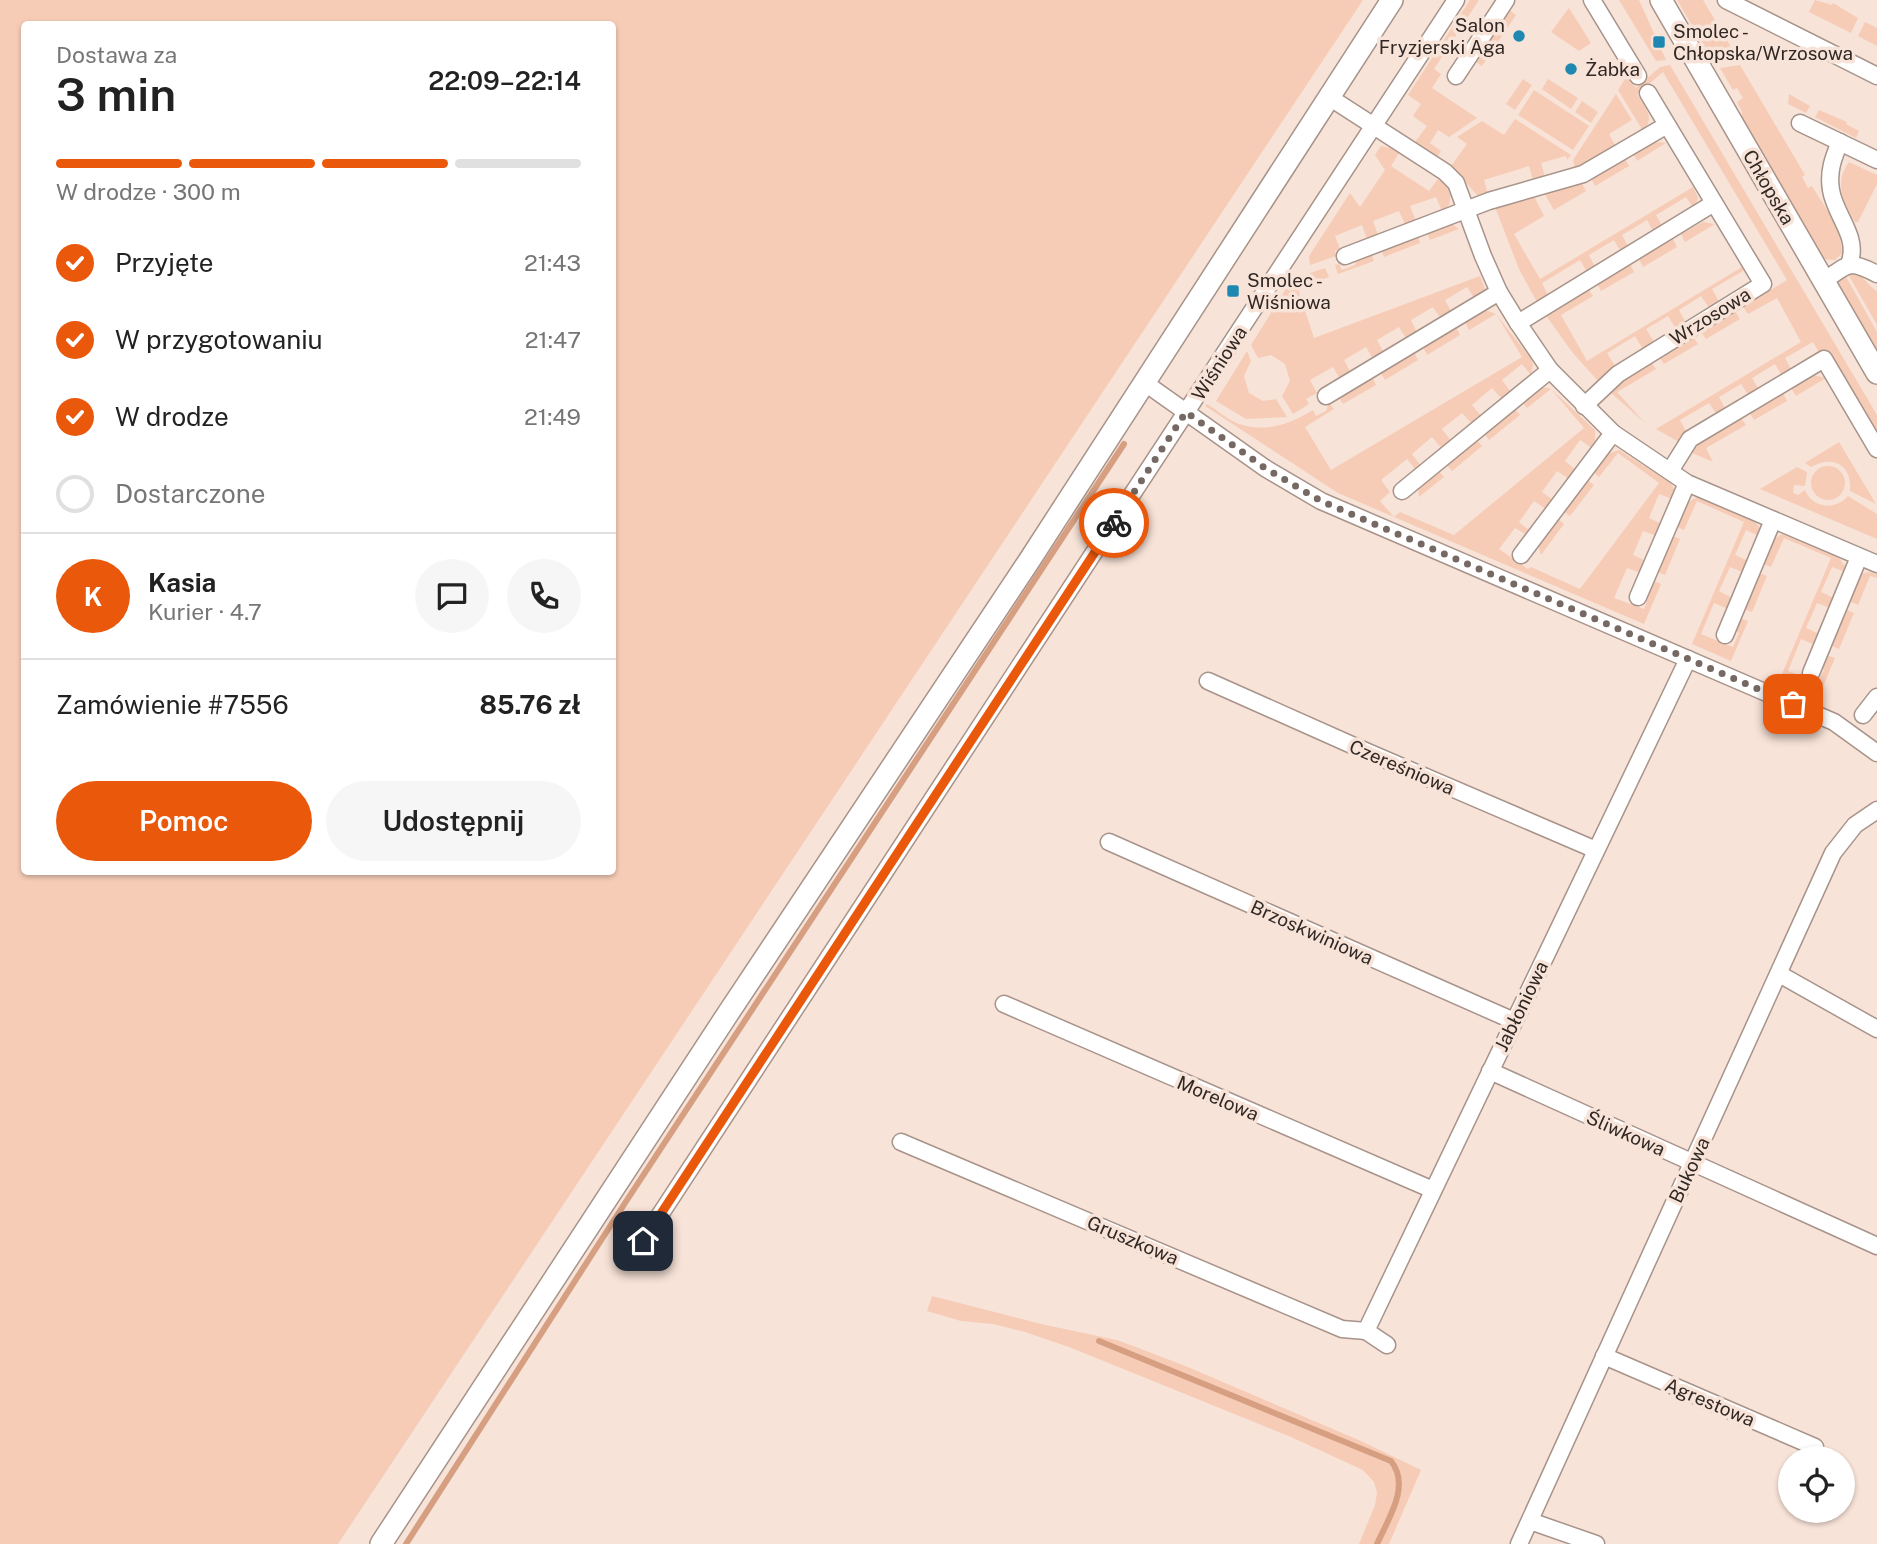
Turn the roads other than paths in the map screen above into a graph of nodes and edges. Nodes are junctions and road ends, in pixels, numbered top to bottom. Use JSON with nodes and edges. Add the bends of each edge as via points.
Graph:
{"nodes":[{"id":1,"x":1392,"y":0,"type":"edge"},
{"id":2,"x":1456,"y":0,"type":"edge"},
{"id":3,"x":1506,"y":0,"type":"edge"},
{"id":4,"x":1592,"y":0,"type":"edge"},
{"id":5,"x":1661,"y":0,"type":"edge"},
{"id":6,"x":1726,"y":0,"type":"edge"},
{"id":7,"x":1456,"y":76,"type":"dead end"},
{"id":8,"x":1638,"y":76,"type":"dead end"},
{"id":9,"x":1877,"y":76,"type":"edge"},
{"id":10,"x":1648,"y":93,"type":"dead end"},
{"id":11,"x":1329,"y":97,"type":"junction"},
{"id":12,"x":1800,"y":123,"type":"dead end"},
{"id":13,"x":1667,"y":125,"type":"junction"},
{"id":14,"x":1374,"y":126,"type":"junction"},
{"id":15,"x":1840,"y":142,"type":"junction"},
{"id":16,"x":1877,"y":160,"type":"edge"},
{"id":17,"x":1714,"y":204,"type":"junction"},
{"id":18,"x":1466,"y":210,"type":"junction"},
{"id":19,"x":1345,"y":256,"type":"dead end"},
{"id":20,"x":1849,"y":264,"type":"junction"},
{"id":21,"x":1877,"y":274,"type":"edge"},
{"id":22,"x":1823,"y":281,"type":"junction"},
{"id":23,"x":1499,"y":292,"type":"junction"},
{"id":24,"x":1518,"y":323,"type":"junction"},
{"id":25,"x":1550,"y":370,"type":"junction"},
{"id":26,"x":1877,"y":373,"type":"edge"},
{"id":27,"x":1145,"y":383,"type":"junction"},
{"id":28,"x":1326,"y":396,"type":"dead end"},
{"id":29,"x":1584,"y":405,"type":"junction"},
{"id":30,"x":1186,"y":412,"type":"junction"},
{"id":31,"x":1613,"y":433,"type":"junction"},
{"id":32,"x":1877,"y":449,"type":"edge"},
{"id":33,"x":1670,"y":471,"type":"junction"},
{"id":34,"x":1687,"y":483,"type":"junction"},
{"id":35,"x":1402,"y":491,"type":"dead end"},
{"id":36,"x":1773,"y":520,"type":"junction"},
{"id":37,"x":1521,"y":555,"type":"dead end"},
{"id":38,"x":1859,"y":557,"type":"junction"},
{"id":39,"x":1877,"y":564,"type":"edge"},
{"id":40,"x":1638,"y":597,"type":"dead end"},
{"id":41,"x":1725,"y":635,"type":"dead end"},
{"id":42,"x":1688,"y":659,"type":"junction"},
{"id":43,"x":1811,"y":673,"type":"dead end"},
{"id":44,"x":1209,"y":681,"type":"dead end"},
{"id":45,"x":1877,"y":697,"type":"edge"},
{"id":46,"x":1863,"y":715,"type":"dead end"},
{"id":47,"x":1877,"y":753,"type":"edge"},
{"id":48,"x":1877,"y":810,"type":"edge"},
{"id":49,"x":1109,"y":842,"type":"dead end"},
{"id":50,"x":1596,"y":850,"type":"junction"},
{"id":51,"x":1779,"y":974,"type":"junction"},
{"id":52,"x":1004,"y":1004,"type":"dead end"},
{"id":53,"x":1514,"y":1021,"type":"junction"},
{"id":54,"x":1877,"y":1029,"type":"edge"},
{"id":55,"x":1490,"y":1071,"type":"junction"},
{"id":56,"x":901,"y":1142,"type":"dead end"},
{"id":57,"x":1693,"y":1163,"type":"junction"},
{"id":58,"x":1433,"y":1190,"type":"junction"},
{"id":59,"x":1877,"y":1246,"type":"edge"},
{"id":60,"x":635,"y":1253,"type":"dead end"},
{"id":61,"x":1366,"y":1331,"type":"junction"},
{"id":62,"x":1387,"y":1345,"type":"dead end"},
{"id":63,"x":1604,"y":1356,"type":"junction"},
{"id":64,"x":1813,"y":1446,"type":"edge"},
{"id":65,"x":1530,"y":1521,"type":"junction"},
{"id":66,"x":381,"y":1544,"type":"edge"},
{"id":67,"x":1519,"y":1544,"type":"edge"},
{"id":68,"x":1596,"y":1544,"type":"edge"}],
"edges":[{"from":1,"to":11,"type":"street"},
{"from":2,"to":14,"type":"street","name":"Wiśniowa"},
{"from":3,"to":7,"type":"street"},
{"from":4,"to":8,"type":"street"},
{"from":5,"to":22,"type":"street","name":"Chłopska"},
{"from":6,"to":9,"type":"street"},
{"from":10,"to":13,"type":"street","name":"Wrzosowa"},
{"from":11,"to":14,"type":"street"},
{"from":11,"to":27,"type":"street"},
{"from":12,"to":15,"type":"street"},
{"from":13,"to":17,"type":"street","name":"Wrzosowa"},
{"from":13,"to":18,"type":"street","via":[[1583,174]]},
{"from":14,"to":18,"type":"street","via":[[1445,172],[1456,183]]},
{"from":14,"to":30,"type":"street","name":"Wiśniowa"},
{"from":15,"to":16,"type":"street"},
{"from":15,"to":20,"type":"street","via":[[1830,181],[1834,204],[1847,227],[1852,250]]},
{"from":17,"to":24,"type":"street"},
{"from":17,"to":29,"type":"street","name":"Wrzosowa","via":[[1763,284],[1618,373]]},
{"from":18,"to":19,"type":"street"},
{"from":18,"to":23,"type":"street"},
{"from":20,"to":21,"type":"street"},
{"from":20,"to":22,"type":"street"},
{"from":22,"to":26,"type":"street","name":"Chłopska"},
{"from":23,"to":24,"type":"street"},
{"from":23,"to":28,"type":"street"},
{"from":24,"to":25,"type":"street"},
{"from":25,"to":29,"type":"street"},
{"from":25,"to":35,"type":"street"},
{"from":27,"to":30,"type":"street"},
{"from":27,"to":66,"type":"street"},
{"from":29,"to":31,"type":"street"},
{"from":30,"to":42,"type":"street","via":[[1321,501]]},
{"from":30,"to":60,"type":"street","name":"Wiśniowa"},
{"from":31,"to":33,"type":"street"},
{"from":31,"to":37,"type":"street"},
{"from":32,"to":33,"type":"street","via":[[1824,359],[1690,439]]},
{"from":33,"to":34,"type":"street"},
{"from":34,"to":36,"type":"street"},
{"from":34,"to":40,"type":"street"},
{"from":36,"to":38,"type":"street"},
{"from":36,"to":41,"type":"street"},
{"from":38,"to":39,"type":"street"},
{"from":38,"to":43,"type":"street"},
{"from":42,"to":47,"type":"street","via":[[1834,722]]},
{"from":42,"to":50,"type":"street","name":"Jabłoniowa"},
{"from":44,"to":50,"type":"street","name":"Czereśniowa"},
{"from":45,"to":46,"type":"street"},
{"from":48,"to":51,"type":"street","name":"Bukowa","via":[[1854,825],[1833,853]]},
{"from":49,"to":53,"type":"street","name":"Brzoskwiniowa"},
{"from":50,"to":53,"type":"street","name":"Jabłoniowa"},
{"from":51,"to":54,"type":"street"},
{"from":51,"to":57,"type":"street","name":"Bukowa"},
{"from":52,"to":58,"type":"street","name":"Morelowa"},
{"from":53,"to":55,"type":"street","name":"Jabłoniowa"},
{"from":55,"to":57,"type":"street","name":"Śliwkowa"},
{"from":55,"to":58,"type":"street","name":"Jabłoniowa"},
{"from":56,"to":61,"type":"street","name":"Gruszkowa","via":[[1342,1329]]},
{"from":57,"to":59,"type":"street","name":"Śliwkowa"},
{"from":57,"to":63,"type":"street","name":"Bukowa"},
{"from":58,"to":61,"type":"street","name":"Jabłoniowa"},
{"from":61,"to":62,"type":"street"},
{"from":63,"to":64,"type":"street","name":"Agrestowa"},
{"from":63,"to":65,"type":"street","name":"Bukowa"},
{"from":65,"to":67,"type":"street","name":"Bukowa"},
{"from":65,"to":68,"type":"street"}]}
